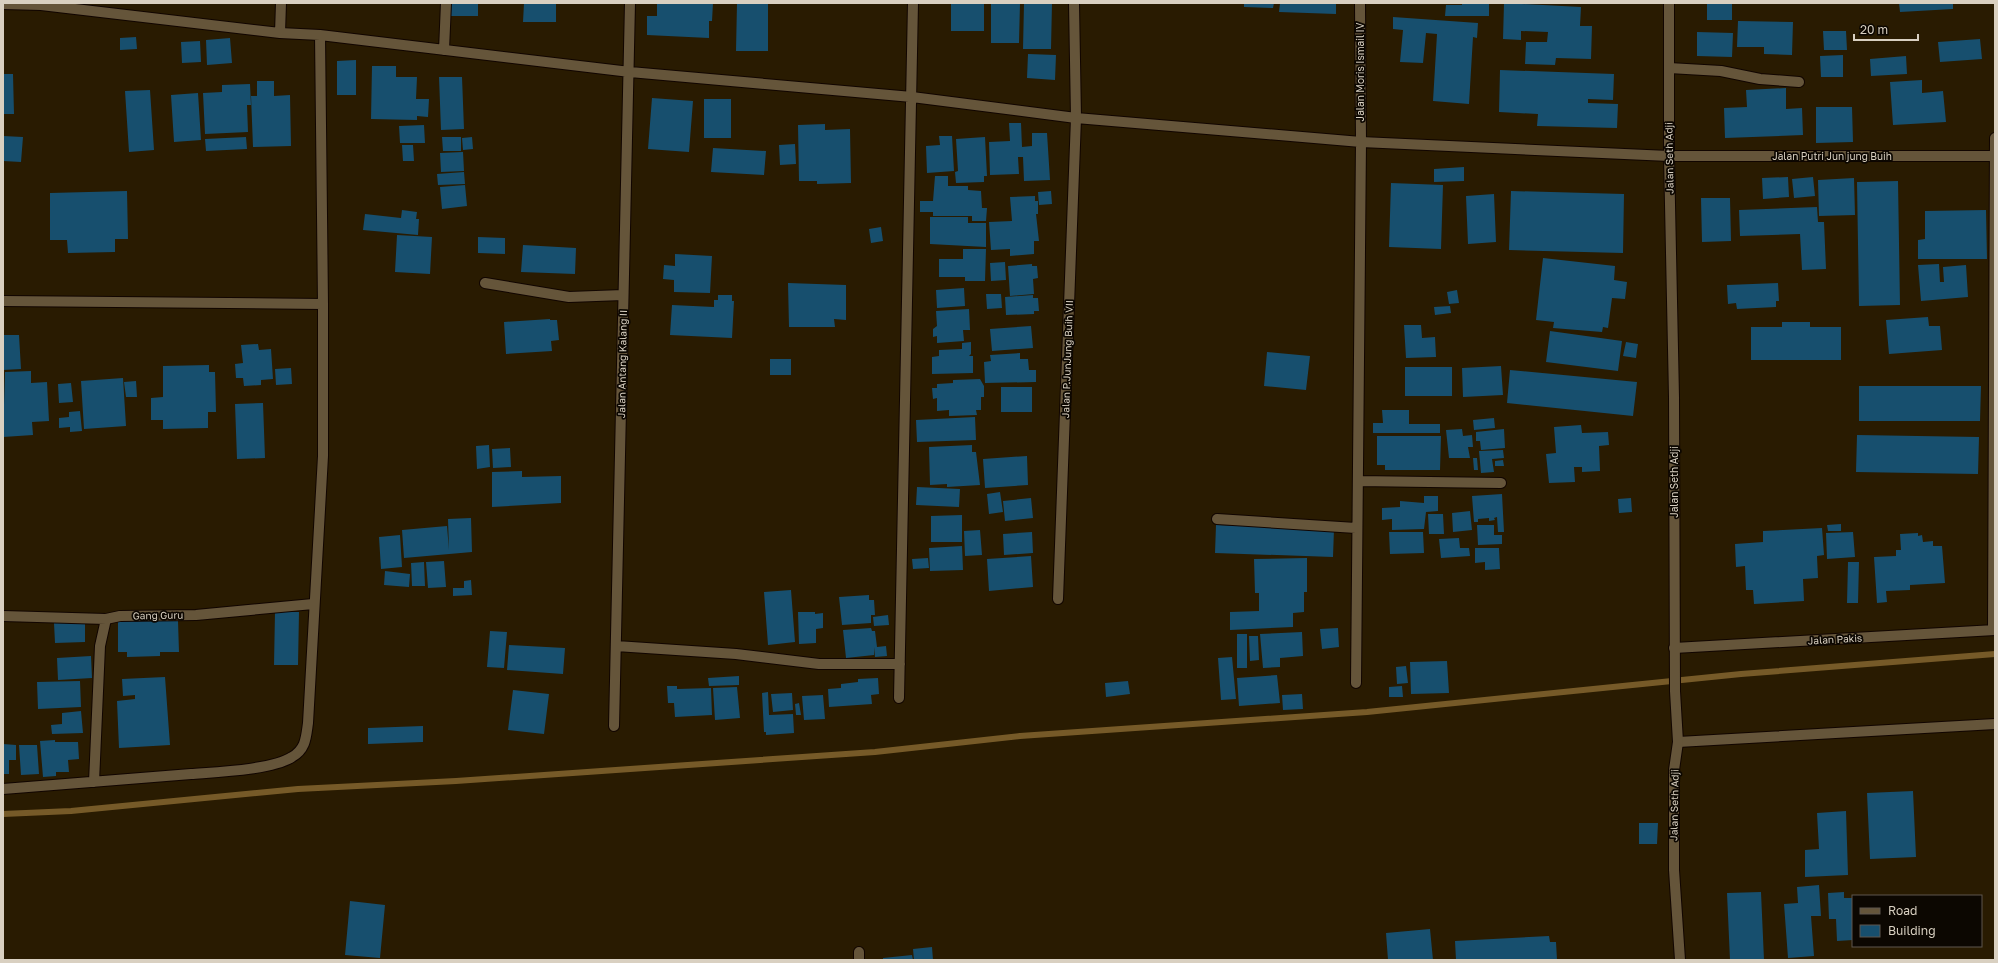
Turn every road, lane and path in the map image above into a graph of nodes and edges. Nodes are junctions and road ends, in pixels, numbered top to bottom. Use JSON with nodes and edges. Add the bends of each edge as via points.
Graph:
{"nodes":[{"id":1,"x":281,"y":3,"type":"edge"},
{"id":2,"x":446,"y":3,"type":"edge"},
{"id":3,"x":630,"y":3,"type":"edge"},
{"id":4,"x":913,"y":3,"type":"edge"},
{"id":5,"x":1074,"y":3,"type":"edge"},
{"id":6,"x":1360,"y":3,"type":"edge"},
{"id":7,"x":1669,"y":3,"type":"edge"},
{"id":8,"x":3,"y":4,"type":"edge"},
{"id":9,"x":40,"y":4,"type":"edge"},
{"id":10,"x":280,"y":33,"type":"junction"},
{"id":11,"x":320,"y":35,"type":"junction"},
{"id":12,"x":444,"y":50,"type":"junction"},
{"id":13,"x":1668,"y":68,"type":"junction"},
{"id":14,"x":630,"y":72,"type":"junction"},
{"id":15,"x":1798,"y":82,"type":"dead end"},
{"id":16,"x":912,"y":97,"type":"junction"},
{"id":17,"x":1076,"y":118,"type":"junction"},
{"id":18,"x":1995,"y":138,"type":"edge"},
{"id":19,"x":1360,"y":142,"type":"junction"},
{"id":20,"x":1668,"y":156,"type":"junction"},
{"id":21,"x":1995,"y":156,"type":"edge"},
{"id":22,"x":485,"y":283,"type":"dead end"},
{"id":23,"x":623,"y":295,"type":"junction"},
{"id":24,"x":3,"y":301,"type":"edge"},
{"id":25,"x":323,"y":304,"type":"junction"},
{"id":26,"x":1358,"y":480,"type":"junction"},
{"id":27,"x":1501,"y":483,"type":"dead end"},
{"id":28,"x":1217,"y":519,"type":"dead end"},
{"id":29,"x":1356,"y":528,"type":"junction"},
{"id":30,"x":1058,"y":599,"type":"dead end"},
{"id":31,"x":314,"y":604,"type":"junction"},
{"id":32,"x":3,"y":616,"type":"edge"},
{"id":33,"x":106,"y":619,"type":"junction"},
{"id":34,"x":1994,"y":630,"type":"edge"},
{"id":35,"x":616,"y":646,"type":"junction"},
{"id":36,"x":1674,"y":652,"type":"junction"},
{"id":37,"x":900,"y":664,"type":"junction"},
{"id":38,"x":1356,"y":683,"type":"dead end"},
{"id":39,"x":899,"y":698,"type":"dead end"},
{"id":40,"x":1995,"y":724,"type":"edge"},
{"id":41,"x":614,"y":726,"type":"dead end"},
{"id":42,"x":1678,"y":742,"type":"junction"},
{"id":43,"x":94,"y":782,"type":"junction"},
{"id":44,"x":3,"y":789,"type":"edge"},
{"id":45,"x":1680,"y":960,"type":"edge"}],
"edges":[{"from":1,"to":10,"type":"street"},
{"from":2,"to":12,"type":"street"},
{"from":3,"to":14,"type":"street","name":"Jalan Antang Kalang II"},
{"from":4,"to":16,"type":"street"},
{"from":5,"to":17,"type":"street","name":"Jalan P.JunJung Buih VII"},
{"from":6,"to":19,"type":"street","name":"Jalan Moris Ismail IV"},
{"from":7,"to":13,"type":"street","name":"Jalan Seth Adji"},
{"from":8,"to":9,"type":"street","name":"Jalan Putri Jun jung Buih"},
{"from":9,"to":10,"type":"street","name":"Jalan Putri Jun jung Buih"},
{"from":10,"to":11,"type":"street","name":"Jalan Putri Jun jung Buih"},
{"from":11,"to":12,"type":"street","name":"Jalan Putri Jun jung Buih"},
{"from":11,"to":25,"type":"street"},
{"from":12,"to":14,"type":"street","name":"Jalan Putri Jun jung Buih"},
{"from":13,"to":15,"type":"street","via":[[1720,71],[1760,79]]},
{"from":13,"to":20,"type":"street","name":"Jalan Seth Adji"},
{"from":14,"to":16,"type":"street","name":"Jalan Putri Jun jung Buih"},
{"from":14,"to":23,"type":"street","name":"Jalan Antang Kalang II"},
{"from":16,"to":17,"type":"street","name":"Jalan Putri Jun jung Buih"},
{"from":16,"to":37,"type":"street"},
{"from":17,"to":19,"type":"street","name":"Jalan Putri Jun jung Buih"},
{"from":17,"to":30,"type":"street","name":"Jalan P.JunJung Buih VII"},
{"from":18,"to":21,"type":"street"},
{"from":19,"to":20,"type":"street","name":"Jalan Putri Jun jung Buih"},
{"from":19,"to":26,"type":"street","name":"Jalan Moris Ismail IV"},
{"from":20,"to":21,"type":"street","name":"Jalan Putri Jun jung Buih"},
{"from":20,"to":36,"type":"street","name":"Jalan Seth Adji","via":[[1674,397]]},
{"from":21,"to":34,"type":"street"},
{"from":22,"to":23,"type":"street","via":[[569,297]]},
{"from":23,"to":35,"type":"street","name":"Jalan Antang Kalang II"},
{"from":24,"to":25,"type":"street"},
{"from":25,"to":31,"type":"street","via":[[323,456]]},
{"from":26,"to":27,"type":"street"},
{"from":26,"to":29,"type":"street","name":"Jalan Moris Ismail IV"},
{"from":28,"to":29,"type":"street"},
{"from":29,"to":38,"type":"street","name":"Jalan Moris Ismail IV"},
{"from":31,"to":33,"type":"street","name":"Gang Guru","via":[[196,615],[120,616]]},
{"from":31,"to":43,"type":"street","via":[[306,740],[302,749],[293,757],[242,769]]},
{"from":32,"to":33,"type":"street","name":"Gang Guru"},
{"from":33,"to":43,"type":"street","via":[[100,646]]},
{"from":34,"to":36,"type":"street","name":"Jalan Pakis"},
{"from":35,"to":37,"type":"street","via":[[736,654],[819,664]]},
{"from":35,"to":41,"type":"street","name":"Jalan Antang Kalang II"},
{"from":36,"to":42,"type":"street","name":"Jalan Seth Adji"},
{"from":37,"to":39,"type":"street"},
{"from":40,"to":42,"type":"street"},
{"from":42,"to":45,"type":"street","name":"Jalan Seth Adji","via":[[1674,770],[1674,870]]},
{"from":43,"to":44,"type":"street"}]}
